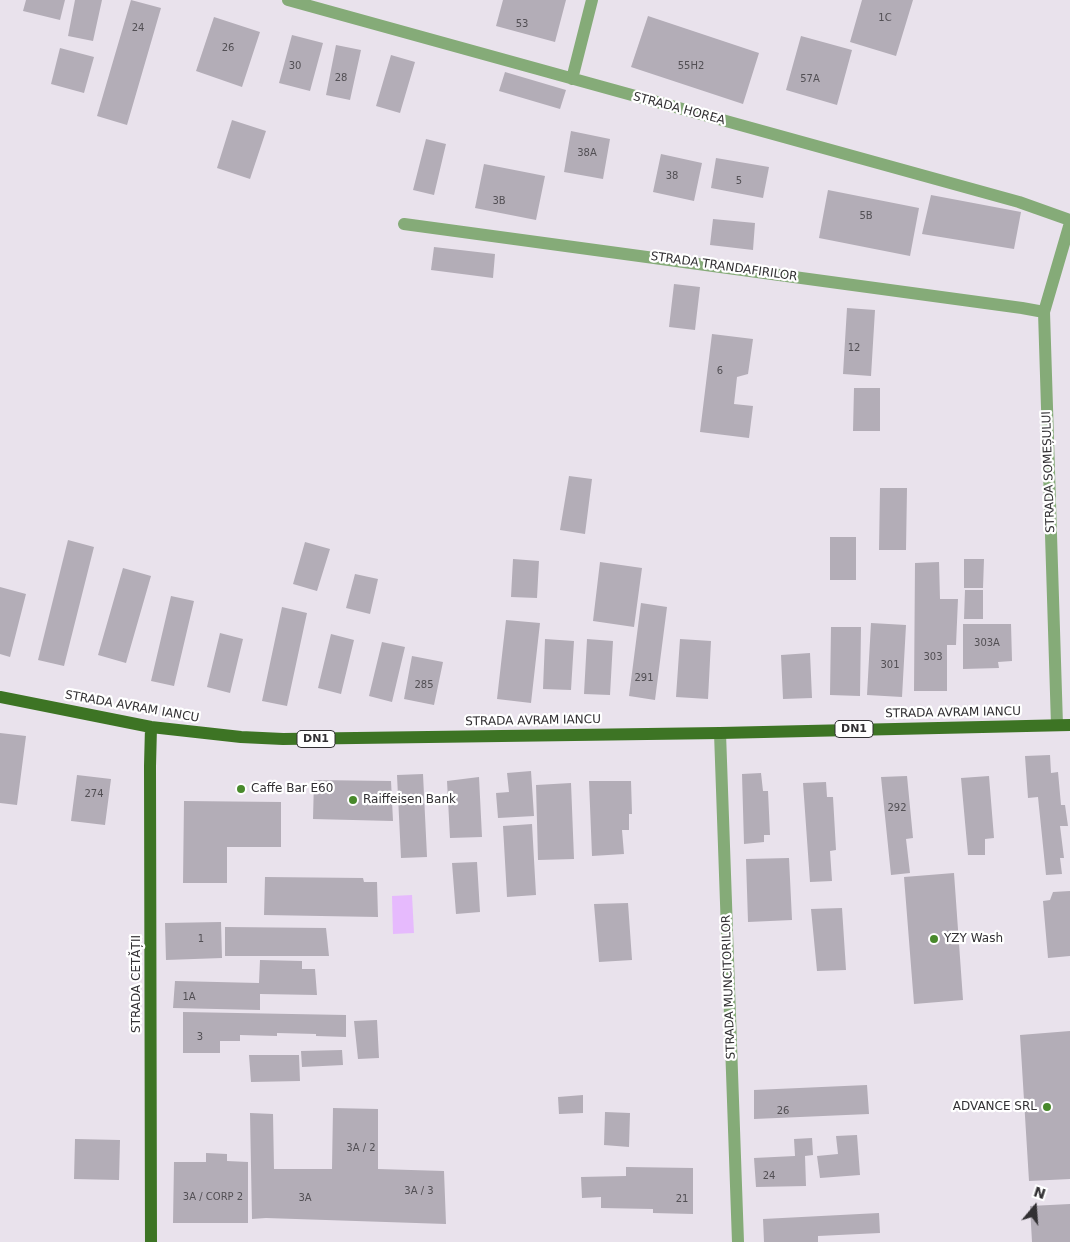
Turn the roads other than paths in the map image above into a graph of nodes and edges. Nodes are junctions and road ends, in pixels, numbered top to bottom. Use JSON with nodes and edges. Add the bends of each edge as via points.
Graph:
{"nodes":[{"id":1,"x":288,"y":0,"type":"edge"},
{"id":2,"x":592,"y":0,"type":"edge"},
{"id":3,"x":572,"y":79,"type":"junction"},
{"id":4,"x":1070,"y":222,"type":"edge"},
{"id":5,"x":404,"y":224,"type":"dead end"},
{"id":6,"x":1044,"y":312,"type":"junction"},
{"id":7,"x":0,"y":697,"type":"edge"},
{"id":8,"x":1056,"y":725,"type":"junction"},
{"id":9,"x":1070,"y":725,"type":"edge"},
{"id":10,"x":151,"y":727,"type":"junction"},
{"id":11,"x":720,"y":733,"type":"junction"},
{"id":12,"x":152,"y":1242,"type":"edge"},
{"id":13,"x":738,"y":1242,"type":"edge"}],
"edges":[{"from":1,"to":3,"type":"street","name":"STRADA HOREA"},
{"from":2,"to":3,"type":"street"},
{"from":3,"to":4,"type":"street","name":"STRADA HOREA","via":[[1018,202]]},
{"from":4,"to":6,"type":"street","name":"STRADA SOMEȘULUI"},
{"from":5,"to":6,"type":"street","name":"STRADA TRANDAFIRILOR"},
{"from":6,"to":8,"type":"street","name":"STRADA SOMEȘULUI"},
{"from":7,"to":10,"type":"main road","name":"STRADA AVRAM IANCU","number":"DN1"},
{"from":8,"to":9,"type":"main road","name":"STRADA AVRAM IANCU","number":"DN1"},
{"from":8,"to":11,"type":"main road","name":"STRADA AVRAM IANCU","number":"DN1"},
{"from":10,"to":11,"type":"main road","name":"STRADA AVRAM IANCU","number":"DN1","via":[[241,738],[283,739]]},
{"from":10,"to":12,"type":"main road","name":"STRADA CETĂȚII"},
{"from":11,"to":13,"type":"street","name":"STRADA MUNCITORILOR"}]}
